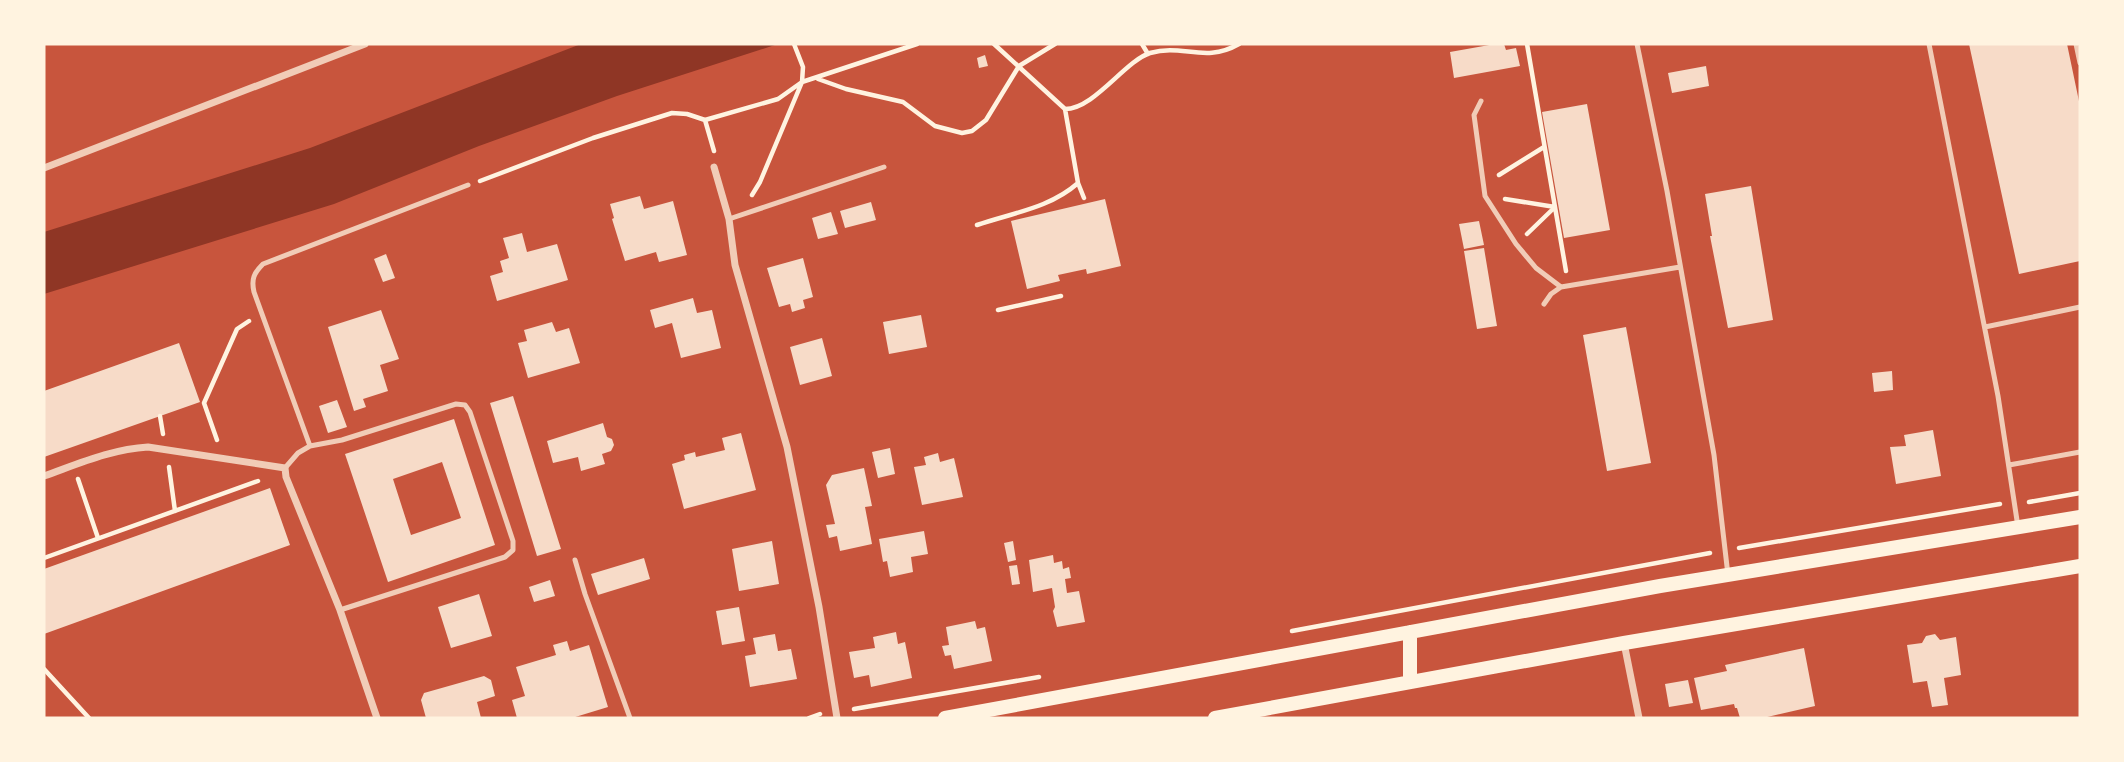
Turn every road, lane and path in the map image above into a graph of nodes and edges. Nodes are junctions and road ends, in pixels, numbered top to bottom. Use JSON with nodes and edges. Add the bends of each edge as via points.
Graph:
{"nodes":[{"id":1,"x":365,"y":44,"type":"edge"},
{"id":2,"x":794,"y":44,"type":"edge"},
{"id":3,"x":917,"y":44,"type":"edge"},
{"id":4,"x":994,"y":44,"type":"edge"},
{"id":5,"x":1055,"y":44,"type":"edge"},
{"id":6,"x":1142,"y":44,"type":"edge"},
{"id":7,"x":1182,"y":44,"type":"edge"},
{"id":8,"x":1239,"y":44,"type":"edge"},
{"id":9,"x":1527,"y":44,"type":"edge"},
{"id":10,"x":1637,"y":44,"type":"edge"},
{"id":11,"x":1929,"y":44,"type":"edge"},
{"id":12,"x":2076,"y":44,"type":"edge"},
{"id":13,"x":1179,"y":50,"type":"junction"},
{"id":14,"x":1147,"y":54,"type":"junction"},
{"id":15,"x":2080,"y":63,"type":"edge"},
{"id":16,"x":1019,"y":66,"type":"junction"},
{"id":17,"x":817,"y":79,"type":"junction"},
{"id":18,"x":802,"y":82,"type":"junction"},
{"id":19,"x":1481,"y":101,"type":"dead end"},
{"id":20,"x":1065,"y":109,"type":"junction"},
{"id":21,"x":705,"y":120,"type":"junction"},
{"id":22,"x":1544,"y":147,"type":"junction"},
{"id":23,"x":714,"y":153,"type":"dead end"},
{"id":24,"x":714,"y":167,"type":"dead end"},
{"id":25,"x":884,"y":167,"type":"dead end"},
{"id":26,"x":44,"y":168,"type":"edge"},
{"id":27,"x":760,"y":182,"type":"dead end"},
{"id":28,"x":1078,"y":183,"type":"junction"},
{"id":29,"x":1483,"y":185,"type":"junction"},
{"id":30,"x":468,"y":186,"type":"joint"},
{"id":31,"x":1485,"y":196,"type":"junction"},
{"id":32,"x":1084,"y":198,"type":"dead end"},
{"id":33,"x":1555,"y":207,"type":"junction"},
{"id":34,"x":729,"y":219,"type":"junction"},
{"id":35,"x":977,"y":225,"type":"dead end"},
{"id":36,"x":1516,"y":244,"type":"junction"},
{"id":37,"x":1680,"y":267,"type":"junction"},
{"id":38,"x":1565,"y":287,"type":"junction"},
{"id":39,"x":1061,"y":296,"type":"dead end"},
{"id":40,"x":1544,"y":304,"type":"dead end"},
{"id":41,"x":2080,"y":307,"type":"edge"},
{"id":42,"x":998,"y":310,"type":"dead end"},
{"id":43,"x":261,"y":314,"type":"junction"},
{"id":44,"x":1985,"y":327,"type":"junction"},
{"id":45,"x":310,"y":446,"type":"junction"},
{"id":46,"x":220,"y":449,"type":"dead end"},
{"id":47,"x":2080,"y":452,"type":"edge"},
{"id":48,"x":2009,"y":465,"type":"junction"},
{"id":49,"x":74,"y":466,"type":"junction"},
{"id":50,"x":285,"y":468,"type":"junction"},
{"id":51,"x":44,"y":476,"type":"edge"},
{"id":52,"x":267,"y":480,"type":"dead end"},
{"id":53,"x":2080,"y":517,"type":"edge"},
{"id":54,"x":2018,"y":527,"type":"junction"},
{"id":55,"x":98,"y":538,"type":"junction"},
{"id":56,"x":44,"y":558,"type":"edge"},
{"id":57,"x":575,"y":560,"type":"dead end"},
{"id":58,"x":2080,"y":566,"type":"edge"},
{"id":59,"x":1728,"y":575,"type":"junction"},
{"id":60,"x":340,"y":610,"type":"junction"},
{"id":61,"x":1410,"y":632,"type":"junction"},
{"id":62,"x":1624,"y":643,"type":"junction"},
{"id":63,"x":44,"y":669,"type":"edge"},
{"id":64,"x":1410,"y":682,"type":"junction"},
{"id":65,"x":821,"y":714,"type":"dead end"},
{"id":66,"x":89,"y":718,"type":"edge"},
{"id":67,"x":377,"y":718,"type":"edge"},
{"id":68,"x":630,"y":718,"type":"edge"},
{"id":69,"x":809,"y":718,"type":"edge"},
{"id":70,"x":836,"y":718,"type":"edge"},
{"id":71,"x":945,"y":718,"type":"edge"},
{"id":72,"x":1215,"y":718,"type":"edge"},
{"id":73,"x":1639,"y":718,"type":"edge"}],
"edges":[{"from":1,"to":26,"type":"street"},
{"from":2,"to":18,"type":"path","via":[[803,67]]},
{"from":3,"to":17,"type":"path"},
{"from":4,"to":16,"type":"path"},
{"from":5,"to":16,"type":"path"},
{"from":6,"to":14,"type":"path"},
{"from":7,"to":13,"type":"path"},
{"from":8,"to":13,"type":"path","via":[[1212,54]]},
{"from":9,"to":22,"type":"path"},
{"from":10,"to":37,"type":"lane"},
{"from":11,"to":44,"type":"lane"},
{"from":12,"to":15,"type":"lane"},
{"from":13,"to":14,"type":"path"},
{"from":14,"to":20,"type":"path","via":[[1084,103]]},
{"from":16,"to":17,"type":"path","via":[[986,120],[962,133],[935,126],[903,102]]},
{"from":16,"to":20,"type":"path"},
{"from":17,"to":18,"type":"path"},
{"from":18,"to":21,"type":"path","via":[[778,99]]},
{"from":18,"to":27,"type":"path"},
{"from":19,"to":29,"type":"lane","via":[[1474,116]]},
{"from":20,"to":28,"type":"path"},
{"from":21,"to":23,"type":"path"},
{"from":21,"to":30,"type":"path","via":[[672,113]]},
{"from":22,"to":29,"type":"path"},
{"from":22,"to":33,"type":"path"},
{"from":24,"to":34,"type":"street"},
{"from":25,"to":34,"type":"lane"},
{"from":28,"to":32,"type":"path"},
{"from":28,"to":35,"type":"path","via":[[1052,201]]},
{"from":29,"to":31,"type":"lane"},
{"from":30,"to":43,"type":"lane","via":[[263,264],[252,281]]},
{"from":31,"to":33,"type":"path"},
{"from":31,"to":36,"type":"lane"},
{"from":33,"to":36,"type":"path"},
{"from":33,"to":38,"type":"path"},
{"from":34,"to":70,"type":"street","via":[[735,265],[786,447]]},
{"from":36,"to":38,"type":"lane","via":[[1536,268]]},
{"from":37,"to":38,"type":"lane"},
{"from":37,"to":59,"type":"lane","via":[[1714,454]]},
{"from":38,"to":40,"type":"lane"},
{"from":39,"to":42,"type":"path"},
{"from":41,"to":44,"type":"lane"},
{"from":43,"to":45,"type":"lane"},
{"from":43,"to":46,"type":"path","via":[[237,329],[204,403]]},
{"from":44,"to":48,"type":"lane"},
{"from":45,"to":50,"type":"lane"},
{"from":45,"to":60,"type":"lane","via":[[465,405],[513,541],[513,550],[505,557]]},
{"from":47,"to":48,"type":"lane"},
{"from":48,"to":54,"type":"lane"},
{"from":49,"to":50,"type":"street","via":[[129,448],[148,447]]},
{"from":49,"to":51,"type":"street"},
{"from":49,"to":55,"type":"path"},
{"from":50,"to":60,"type":"street"},
{"from":52,"to":55,"type":"path"},
{"from":53,"to":54,"type":"main road"},
{"from":54,"to":59,"type":"main road"},
{"from":55,"to":56,"type":"path"},
{"from":57,"to":68,"type":"lane"},
{"from":58,"to":62,"type":"main road"},
{"from":59,"to":61,"type":"main road"},
{"from":60,"to":67,"type":"street"},
{"from":61,"to":64,"type":"main road"},
{"from":61,"to":71,"type":"main road"},
{"from":62,"to":64,"type":"main road"},
{"from":62,"to":73,"type":"street"},
{"from":63,"to":66,"type":"path"},
{"from":64,"to":72,"type":"main road"},
{"from":65,"to":69,"type":"path"}]}
